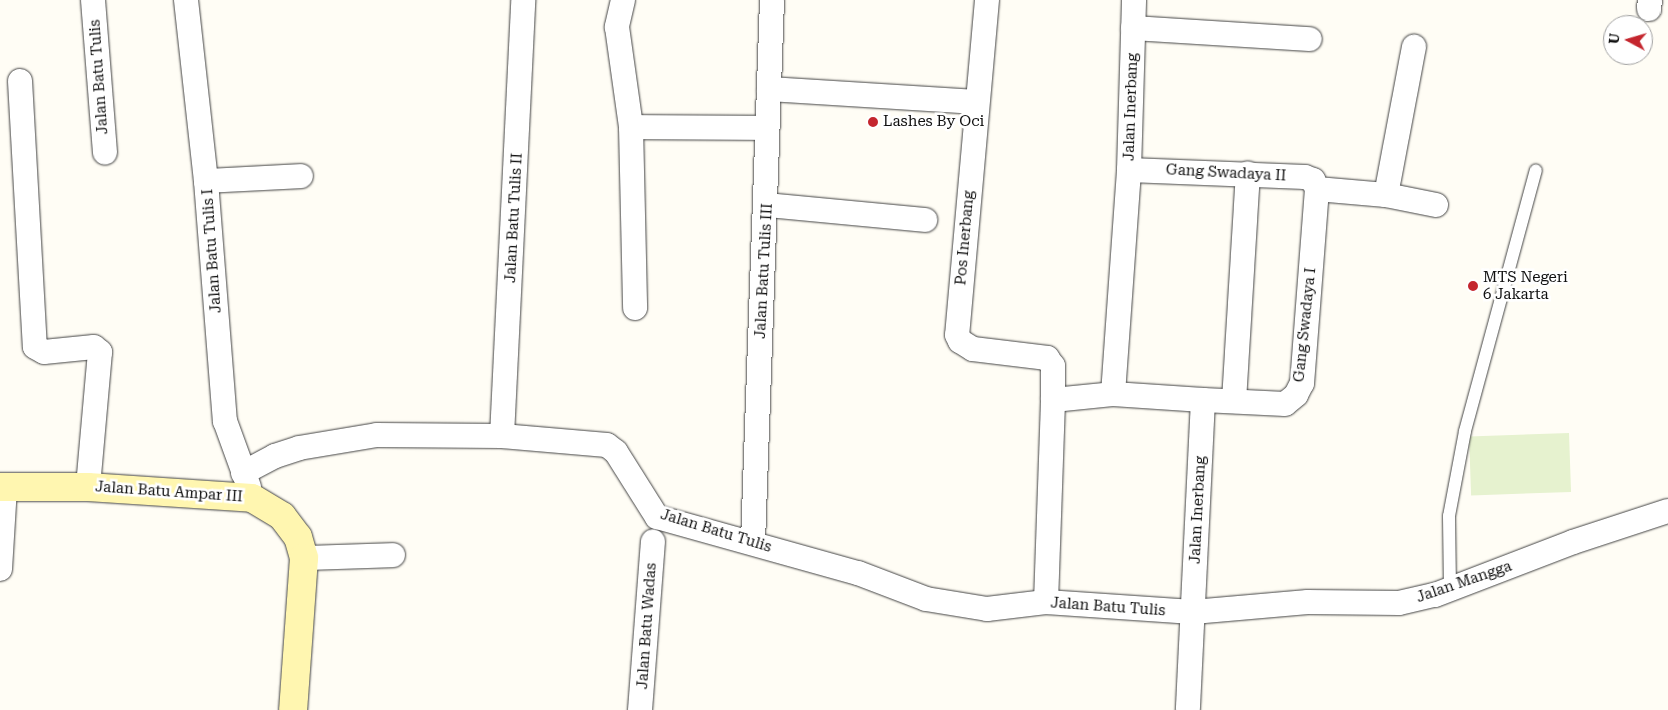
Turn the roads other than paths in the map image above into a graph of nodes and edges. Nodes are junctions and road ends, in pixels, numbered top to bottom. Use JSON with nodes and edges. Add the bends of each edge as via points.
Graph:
{"nodes":[{"id":1,"x":93,"y":0,"type":"edge"},
{"id":2,"x":186,"y":0,"type":"edge"},
{"id":3,"x":523,"y":0,"type":"edge"},
{"id":4,"x":623,"y":0,"type":"edge"},
{"id":5,"x":772,"y":0,"type":"edge"},
{"id":6,"x":987,"y":0,"type":"edge"},
{"id":7,"x":1134,"y":0,"type":"edge"},
{"id":8,"x":1133,"y":28,"type":"junction"},
{"id":9,"x":1310,"y":39,"type":"dead end"},
{"id":10,"x":1414,"y":47,"type":"dead end"},
{"id":11,"x":20,"y":81,"type":"dead end"},
{"id":12,"x":769,"y":89,"type":"junction"},
{"id":13,"x":977,"y":102,"type":"junction"},
{"id":14,"x":631,"y":127,"type":"junction"},
{"id":15,"x":767,"y":128,"type":"junction"},
{"id":16,"x":105,"y":153,"type":"dead end"},
{"id":17,"x":1129,"y":170,"type":"junction"},
{"id":18,"x":1536,"y":170,"type":"dead end"},
{"id":19,"x":1248,"y":173,"type":"junction"},
{"id":20,"x":301,"y":176,"type":"dead end"},
{"id":21,"x":206,"y":182,"type":"junction"},
{"id":22,"x":1317,"y":189,"type":"junction"},
{"id":23,"x":1386,"y":195,"type":"junction"},
{"id":24,"x":767,"y":205,"type":"junction"},
{"id":25,"x":1436,"y":205,"type":"dead end"},
{"id":26,"x":925,"y":220,"type":"dead end"},
{"id":27,"x":635,"y":308,"type":"dead end"},
{"id":28,"x":1113,"y":394,"type":"junction"},
{"id":29,"x":1052,"y":400,"type":"junction"},
{"id":30,"x":1203,"y":400,"type":"junction"},
{"id":31,"x":1234,"y":402,"type":"junction"},
{"id":32,"x":502,"y":436,"type":"junction"},
{"id":33,"x":248,"y":485,"type":"junction"},
{"id":34,"x":2,"y":487,"type":"edge"},
{"id":35,"x":88,"y":487,"type":"junction"},
{"id":36,"x":1668,"y":511,"type":"edge"},
{"id":37,"x":653,"y":542,"type":"dead end"},
{"id":38,"x":753,"y":542,"type":"junction"},
{"id":39,"x":393,"y":555,"type":"dead end"},
{"id":40,"x":304,"y":558,"type":"junction"},
{"id":41,"x":0,"y":569,"type":"edge"},
{"id":42,"x":1450,"y":589,"type":"junction"},
{"id":43,"x":1046,"y":602,"type":"junction"},
{"id":44,"x":1192,"y":612,"type":"junction"},
{"id":45,"x":293,"y":710,"type":"edge"},
{"id":46,"x":640,"y":710,"type":"edge"},
{"id":47,"x":1188,"y":710,"type":"edge"}],
"edges":[{"from":1,"to":16,"type":"street","name":"Jalan Batu Tulis"},
{"from":2,"to":21,"type":"street","name":"Jalan Batu Tulis I"},
{"from":3,"to":32,"type":"street","name":"Jalan Batu Tulis II"},
{"from":4,"to":14,"type":"street","via":[[618,27]]},
{"from":5,"to":12,"type":"street","name":"Jalan Batu Tulis III"},
{"from":6,"to":13,"type":"street","name":"Pos Inerbang"},
{"from":7,"to":8,"type":"street","name":"Jalan Inerbang"},
{"from":8,"to":9,"type":"street"},
{"from":8,"to":17,"type":"street","name":"Jalan Inerbang"},
{"from":10,"to":23,"type":"street"},
{"from":11,"to":35,"type":"street","via":[[35,347],[44,352],[98,348]]},
{"from":12,"to":13,"type":"street"},
{"from":12,"to":15,"type":"street","name":"Jalan Batu Tulis III"},
{"from":13,"to":29,"type":"street","name":"Pos Inerbang","via":[[957,335],[960,341],[973,349],[1047,358],[1053,366]]},
{"from":14,"to":15,"type":"street"},
{"from":14,"to":27,"type":"street"},
{"from":15,"to":24,"type":"street","name":"Jalan Batu Tulis III"},
{"from":17,"to":19,"type":"street","name":"Gang Swadaya II"},
{"from":17,"to":28,"type":"street","name":"Jalan Inerbang"},
{"from":18,"to":42,"type":"lane","via":[[1465,431],[1449,516]]},
{"from":19,"to":22,"type":"street","name":"Gang Swadaya II","via":[[1305,177],[1313,180]]},
{"from":19,"to":31,"type":"street"},
{"from":20,"to":21,"type":"street"},
{"from":21,"to":33,"type":"street","name":"Jalan Batu Tulis I","via":[[225,421]]},
{"from":22,"to":23,"type":"street"},
{"from":22,"to":31,"type":"street","name":"Gang Swadaya I","via":[[1302,383],[1296,396],[1285,404]]},
{"from":23,"to":25,"type":"street"},
{"from":24,"to":26,"type":"street"},
{"from":24,"to":38,"type":"street","name":"Jalan Batu Tulis III"},
{"from":28,"to":29,"type":"street"},
{"from":28,"to":30,"type":"street"},
{"from":29,"to":43,"type":"street"},
{"from":30,"to":31,"type":"street","name":"Gang Swadaya I"},
{"from":30,"to":44,"type":"street","name":"Jalan Inerbang"},
{"from":32,"to":33,"type":"street","name":"Jalan Batu Tulis","via":[[378,435],[328,442],[275,456]]},
{"from":32,"to":38,"type":"street","name":"Jalan Batu Tulis","via":[[607,445],[616,452],[657,517]]},
{"from":33,"to":35,"type":"street","name":"Jalan Batu Ampar III"},
{"from":33,"to":40,"type":"street","name":"Jalan Batu Ampar III","via":[[282,516],[298,537]]},
{"from":34,"to":35,"type":"street","name":"Jalan Batu Ampar III"},
{"from":34,"to":41,"type":"street"},
{"from":36,"to":42,"type":"street","name":"Jalan Mangga","via":[[1573,542]]},
{"from":37,"to":46,"type":"street","name":"Jalan Batu Wadas"},
{"from":38,"to":43,"type":"street","name":"Jalan Batu Tulis","via":[[858,573],[926,599],[987,608]]},
{"from":39,"to":40,"type":"street"},
{"from":40,"to":45,"type":"street","name":"Jalan Batu Ampar III"},
{"from":42,"to":44,"type":"street","name":"Jalan Mangga","via":[[1398,603],[1308,602]]},
{"from":43,"to":44,"type":"street","name":"Jalan Batu Tulis"},
{"from":44,"to":47,"type":"street","name":"Jalan Inerbang"}]}
